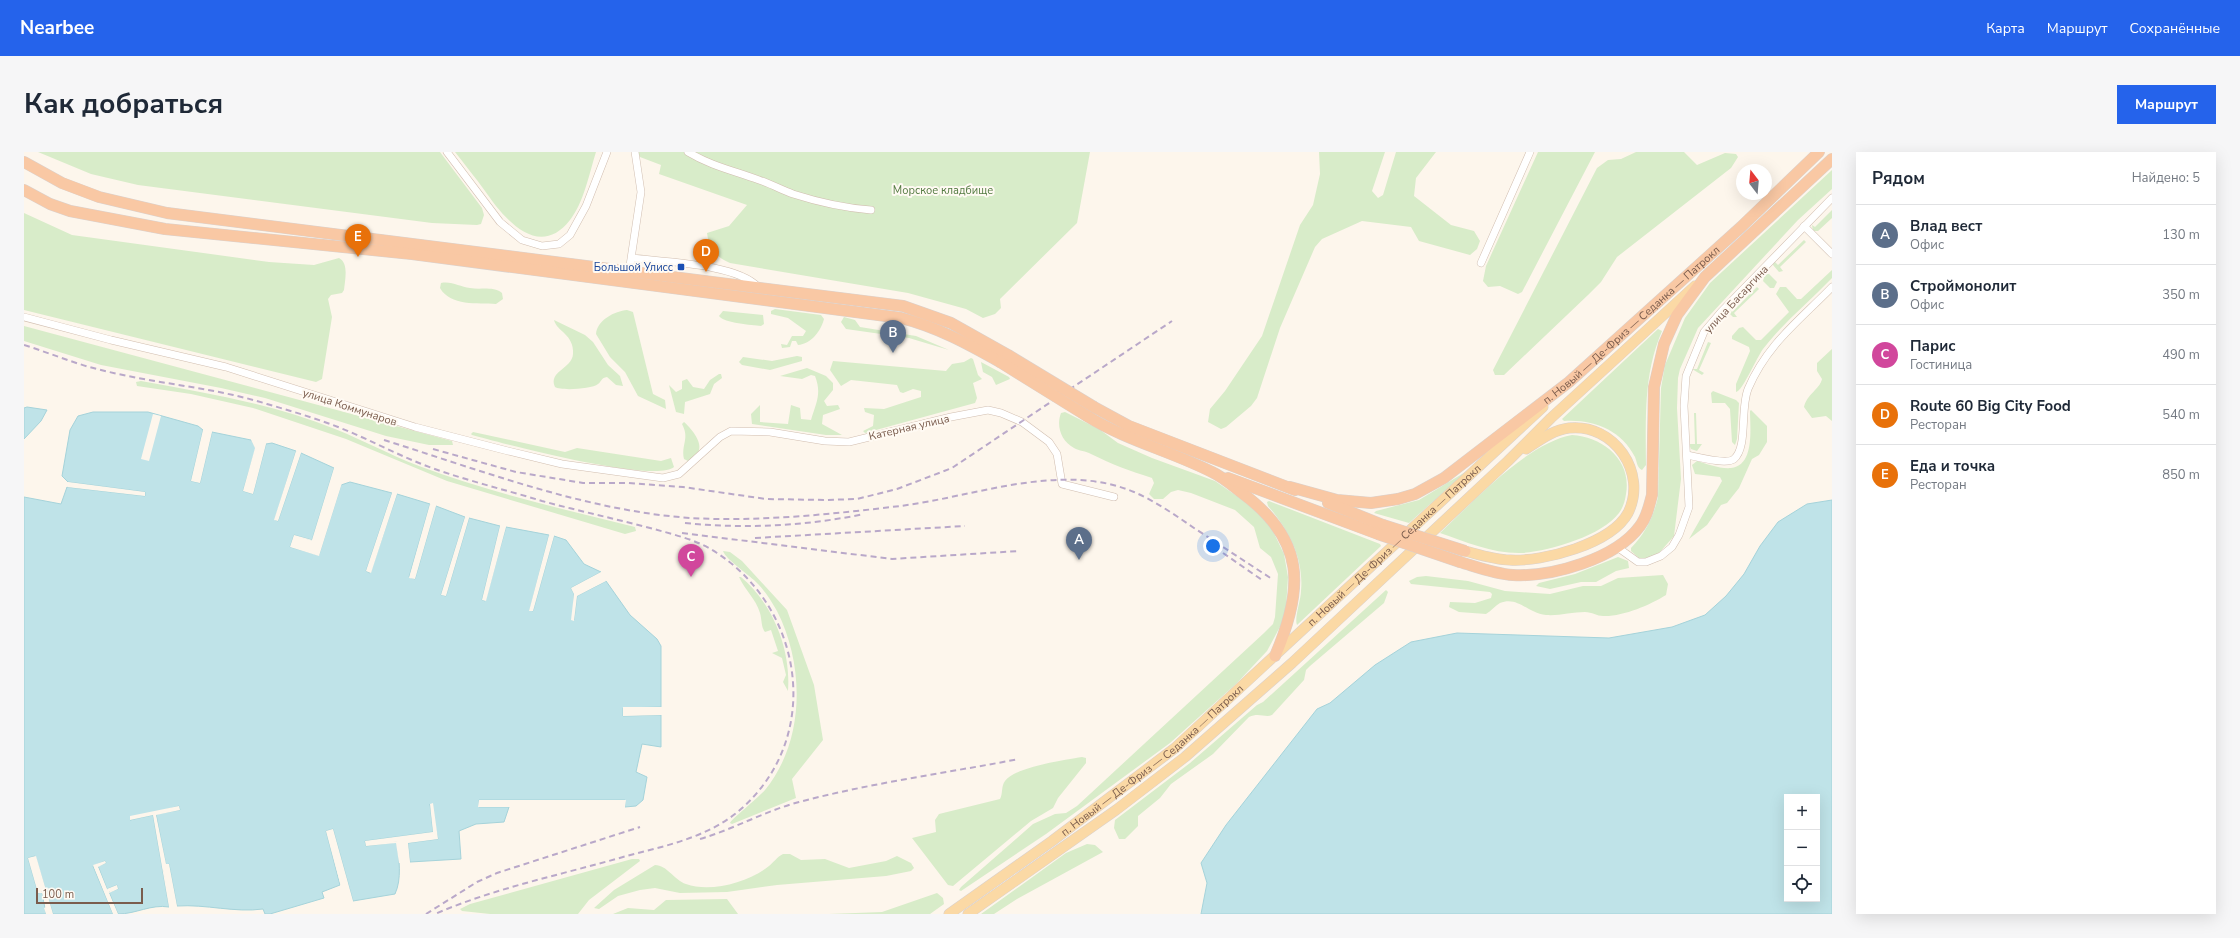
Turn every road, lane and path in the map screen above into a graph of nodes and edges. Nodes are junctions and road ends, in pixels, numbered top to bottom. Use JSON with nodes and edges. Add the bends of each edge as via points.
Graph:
{"nodes":[{"id":1,"x":447,"y":152,"type":"edge"},
{"id":2,"x":607,"y":152,"type":"edge"},
{"id":3,"x":635,"y":152,"type":"edge"},
{"id":4,"x":688,"y":152,"type":"edge"},
{"id":5,"x":1530,"y":152,"type":"edge"},
{"id":6,"x":1819,"y":152,"type":"edge"},
{"id":7,"x":1832,"y":159,"type":"edge"},
{"id":8,"x":24,"y":162,"type":"edge"},
{"id":9,"x":24,"y":190,"type":"edge"},
{"id":10,"x":1832,"y":198,"type":"edge"},
{"id":11,"x":871,"y":210,"type":"dead end"},
{"id":12,"x":1804,"y":226,"type":"junction"},
{"id":13,"x":1832,"y":254,"type":"edge"},
{"id":14,"x":633,"y":258,"type":"junction"},
{"id":15,"x":1481,"y":263,"type":"dead end"},
{"id":16,"x":629,"y":272,"type":"junction"},
{"id":17,"x":1705,"y":277,"type":"junction"},
{"id":18,"x":1832,"y":287,"type":"edge"},
{"id":19,"x":758,"y":288,"type":"junction"},
{"id":20,"x":24,"y":317,"type":"edge"},
{"id":21,"x":1004,"y":358,"type":"junction"},
{"id":22,"x":1569,"y":382,"type":"junction"},
{"id":23,"x":1091,"y":412,"type":"junction"},
{"id":24,"x":1687,"y":455,"type":"junction"},
{"id":25,"x":1508,"y":462,"type":"junction"},
{"id":26,"x":679,"y":474,"type":"joint"},
{"id":27,"x":1216,"y":474,"type":"junction"},
{"id":28,"x":1290,"y":488,"type":"junction"},
{"id":29,"x":1114,"y":497,"type":"dead end"},
{"id":30,"x":1380,"y":529,"type":"junction"},
{"id":31,"x":1617,"y":547,"type":"junction"},
{"id":32,"x":1465,"y":551,"type":"joint"},
{"id":33,"x":1275,"y":656,"type":"junction"},
{"id":34,"x":949,"y":914,"type":"edge"},
{"id":35,"x":968,"y":914,"type":"edge"}],
"edges":[{"from":1,"to":2,"type":"street","via":[[500,222],[522,240],[546,246],[558,244],[570,235],[586,206]]},
{"from":3,"to":14,"type":"street","via":[[642,192]]},
{"from":4,"to":11,"type":"street","via":[[731,172],[793,194]]},
{"from":5,"to":15,"type":"street"},
{"from":6,"to":22,"type":"highway","name":"п. Новый — Де-Фриз — Седанка — Патрокл"},
{"from":7,"to":17,"type":"highway","name":"п. Новый — Де-Фриз — Седанка — Патрокл"},
{"from":8,"to":16,"type":"highway","via":[[62,183],[99,197],[167,213]]},
{"from":9,"to":21,"type":"highway","via":[[70,211],[165,229],[412,254],[901,318],[926,324]]},
{"from":10,"to":12,"type":"street","name":"улица Басаргина"},
{"from":12,"to":13,"type":"street"},
{"from":12,"to":24,"type":"street","name":"улица Басаргина","via":[[1704,332],[1686,376],[1684,406]]},
{"from":14,"to":16,"type":"street"},
{"from":14,"to":19,"type":"street","via":[[730,272],[751,280]]},
{"from":16,"to":19,"type":"highway"},
{"from":17,"to":25,"type":"main road","name":"п. Новый — Де-Фриз — Седанка — Патрокл"},
{"from":17,"to":31,"type":"highway","via":[[1677,315],[1664,344],[1654,387],[1652,495],[1641,525]]},
{"from":18,"to":24,"type":"street","via":[[1767,352],[1759,365],[1744,400],[1743,441],[1736,458],[1725,461]]},
{"from":19,"to":21,"type":"highway","via":[[903,306],[951,323]]},
{"from":20,"to":26,"type":"street","name":"улица Коммунаров","via":[[226,367],[415,427],[562,464],[663,478]]},
{"from":21,"to":23,"type":"highway","bridge":true},
{"from":22,"to":28,"type":"highway","via":[[1444,478],[1415,494],[1383,502],[1359,503]]},
{"from":22,"to":33,"type":"main road","name":"п. Новый — Де-Фриз — Седанка — Патрокл"},
{"from":23,"to":27,"type":"highway","via":[[1122,436]]},
{"from":23,"to":28,"type":"highway"},
{"from":24,"to":31,"type":"street","name":"улица Басаргина","via":[[1689,507],[1672,548],[1656,558],[1638,562]]},
{"from":25,"to":32,"type":"main road","via":[[1560,430],[1585,428],[1595,431],[1618,446],[1631,468],[1634,489],[1628,512],[1614,528],[1601,537],[1582,546],[1546,556],[1510,560]]},
{"from":25,"to":35,"type":"main road","name":"п. Новый — Де-Фриз — Седанка — Патрокл","via":[[1292,663],[1185,757],[1116,810]]},
{"from":26,"to":29,"type":"street","name":"Катерная улица","via":[[720,437],[731,431],[770,432],[849,442],[988,410],[1022,422],[1049,442],[1057,454],[1062,484]]},
{"from":27,"to":30,"type":"highway"},
{"from":27,"to":33,"type":"highway","via":[[1260,506],[1278,527],[1290,553],[1294,567],[1295,591],[1287,627]]},
{"from":28,"to":30,"type":"highway"},
{"from":30,"to":31,"type":"highway","bridge":true,"via":[[1460,562],[1499,574],[1531,574],[1573,566]]},
{"from":30,"to":32,"type":"highway","bridge":true},
{"from":33,"to":34,"type":"main road","name":"п. Новый — Де-Фриз — Седанка — Патрокл","via":[[1169,753]]}]}
